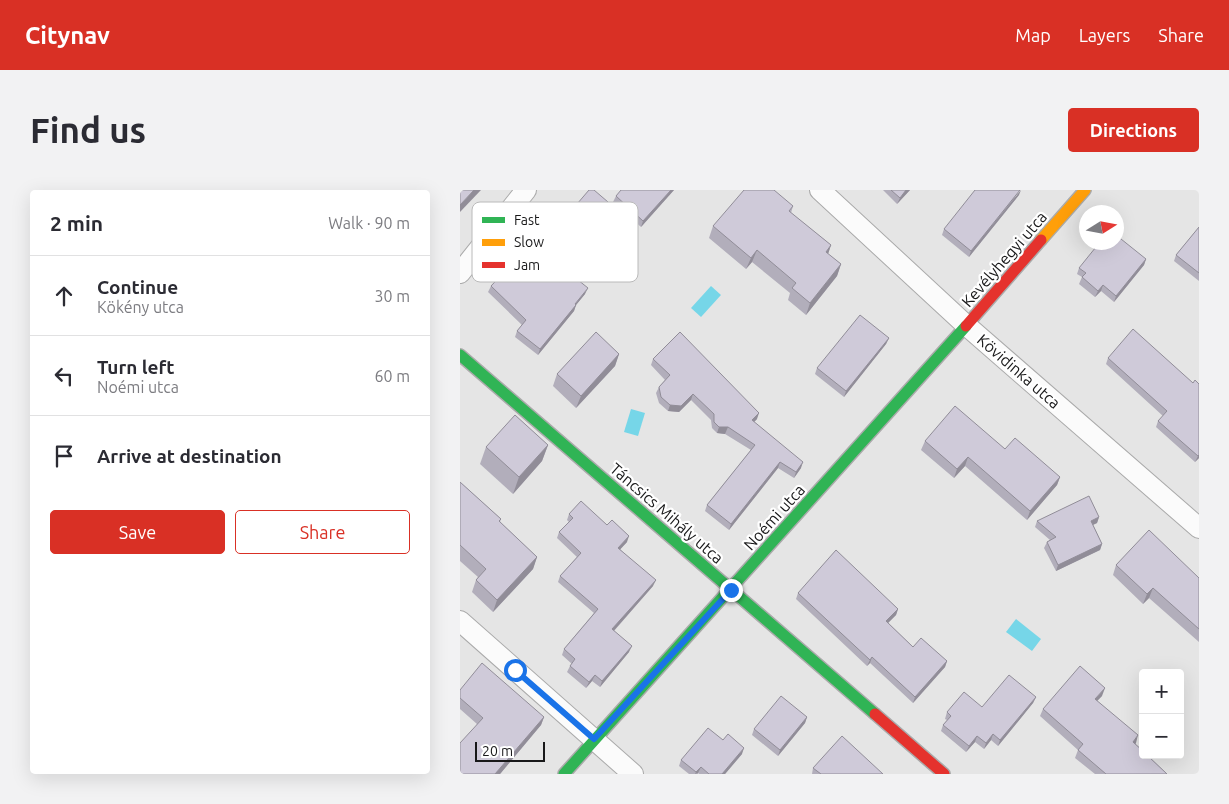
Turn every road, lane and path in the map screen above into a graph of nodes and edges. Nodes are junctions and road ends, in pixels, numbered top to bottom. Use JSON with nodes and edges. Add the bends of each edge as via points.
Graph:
{"nodes":[{"id":1,"x":526,"y":190,"type":"edge"},
{"id":2,"x":820,"y":190,"type":"edge"},
{"id":3,"x":1085,"y":190,"type":"edge"},
{"id":4,"x":517,"y":202,"type":"edge"},
{"id":5,"x":472,"y":259,"type":"edge"},
{"id":6,"x":460,"y":274,"type":"edge"},
{"id":7,"x":967,"y":326,"type":"junction"},
{"id":8,"x":460,"y":355,"type":"edge"},
{"id":9,"x":1199,"y":528,"type":"edge"},
{"id":10,"x":731,"y":590,"type":"junction"},
{"id":11,"x":460,"y":621,"type":"edge"},
{"id":12,"x":594,"y":739,"type":"junction"},
{"id":13,"x":564,"y":774,"type":"edge"},
{"id":14,"x":633,"y":774,"type":"edge"},
{"id":15,"x":944,"y":774,"type":"edge"}],
"edges":[{"from":1,"to":4,"type":"street"},
{"from":2,"to":7,"type":"street","name":"Kövidinka utca"},
{"from":3,"to":7,"type":"street","name":"Kevélyhegyi utca"},
{"from":5,"to":6,"type":"street"},
{"from":7,"to":9,"type":"street","name":"Kövidinka utca"},
{"from":7,"to":10,"type":"street","name":"Noémi utca"},
{"from":8,"to":10,"type":"street","name":"Táncsics Mihály utca"},
{"from":10,"to":12,"type":"street","name":"Noémi utca"},
{"from":10,"to":15,"type":"street","name":"Táncsics Mihály utca"},
{"from":11,"to":12,"type":"street"},
{"from":12,"to":13,"type":"street","name":"Noémi utca"},
{"from":12,"to":14,"type":"street"}]}
